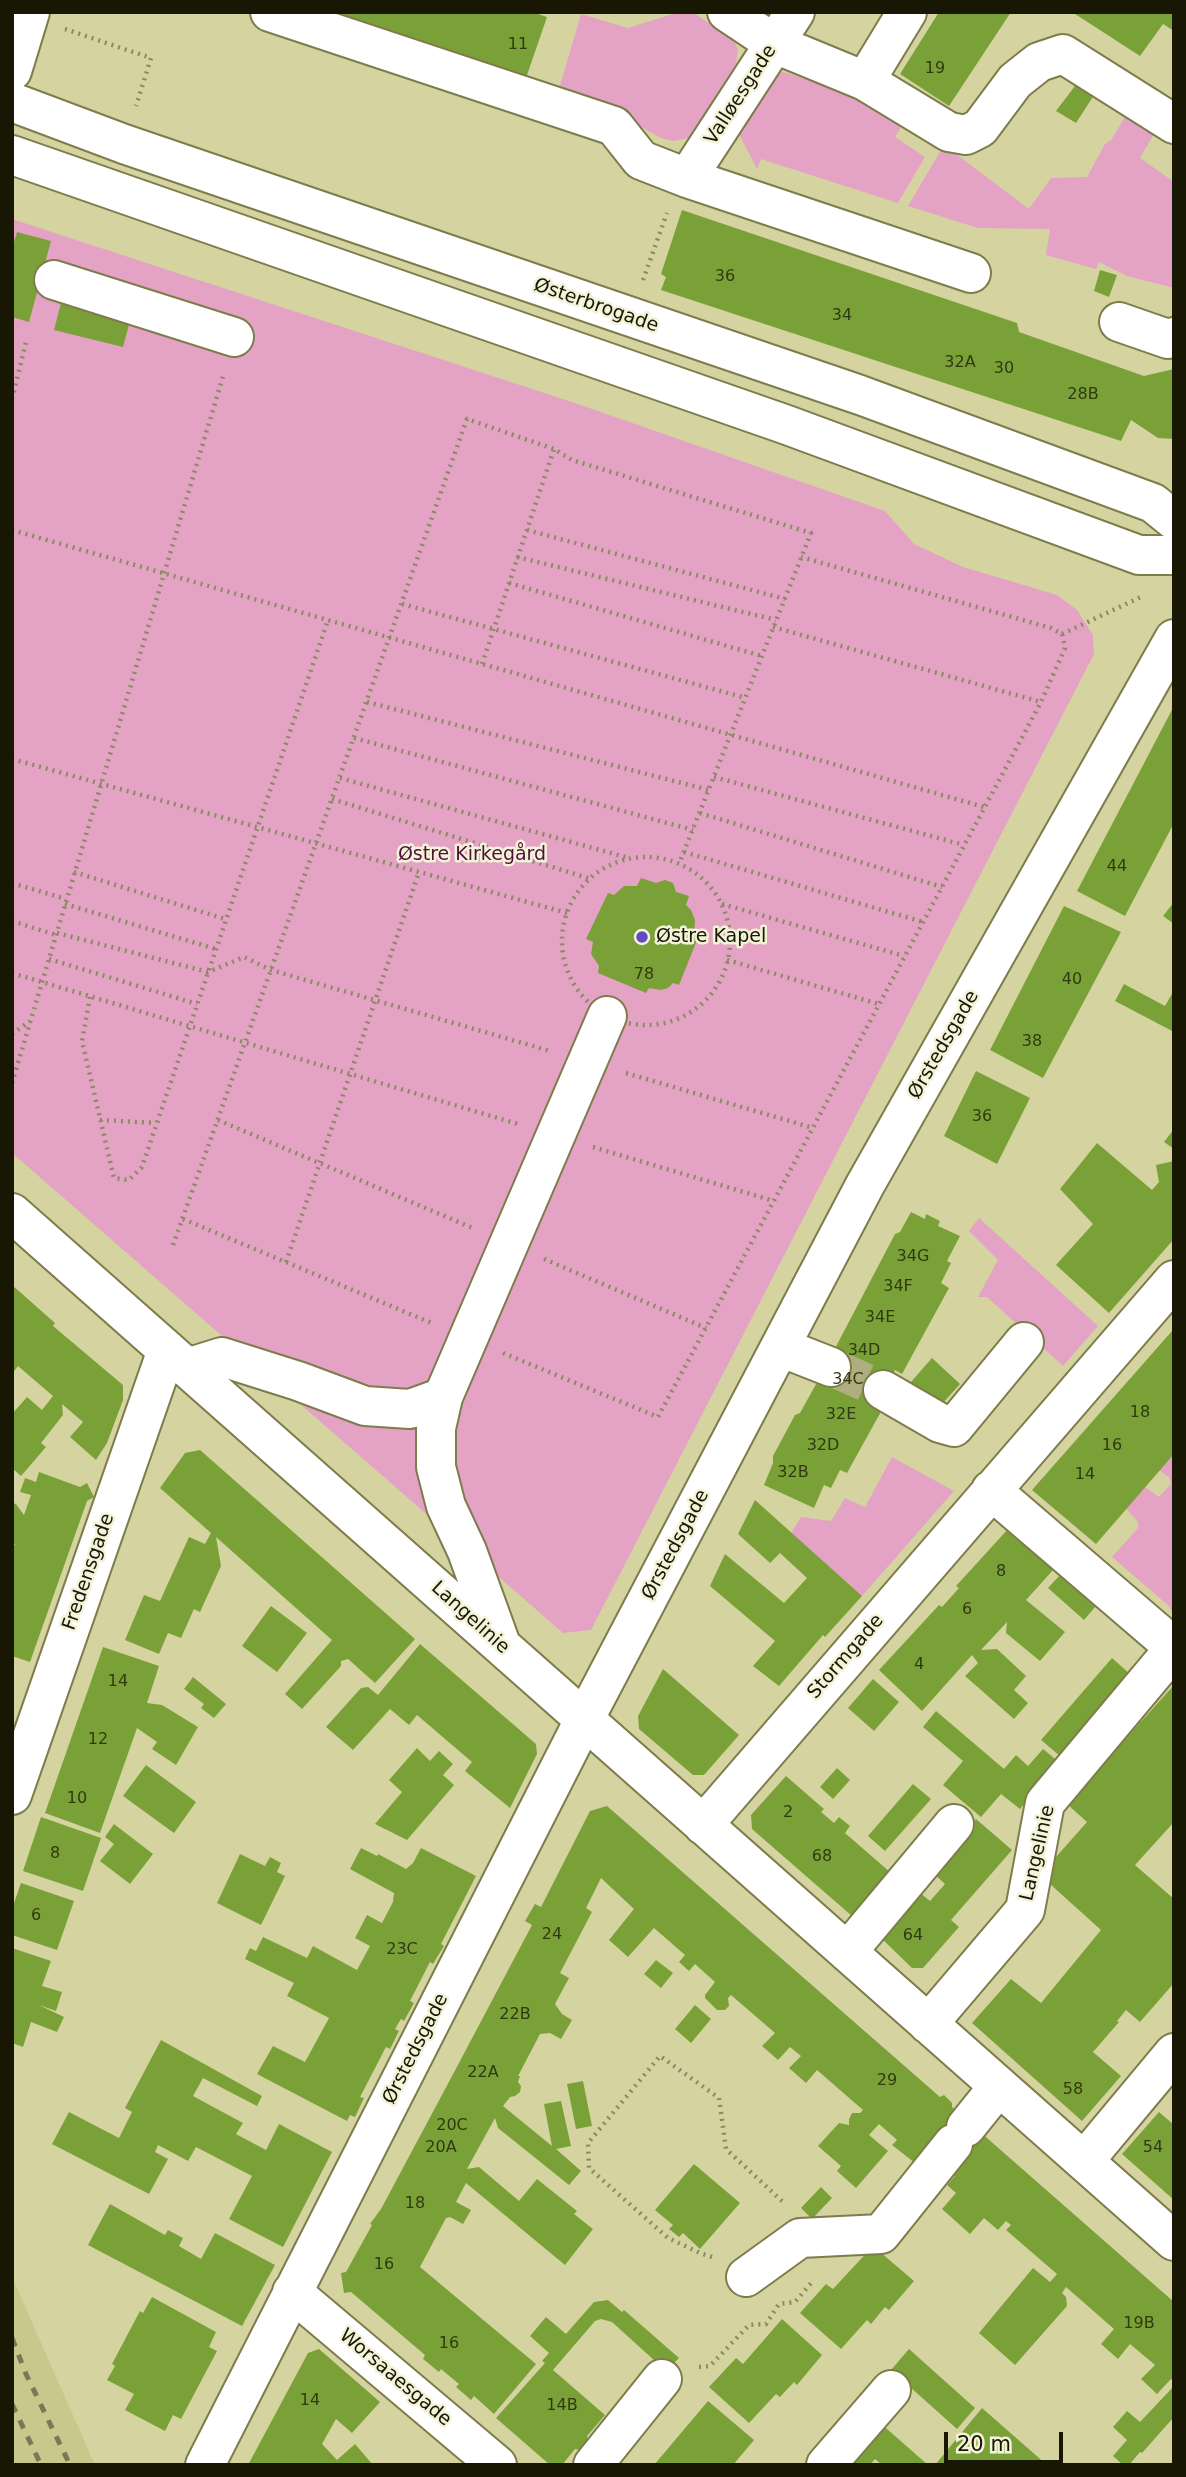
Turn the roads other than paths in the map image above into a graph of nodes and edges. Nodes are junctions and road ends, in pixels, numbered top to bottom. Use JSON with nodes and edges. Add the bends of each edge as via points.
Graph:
{"nodes":[{"id":1,"x":270,"y":12,"type":"edge"},
{"id":2,"x":727,"y":12,"type":"edge"},
{"id":3,"x":795,"y":12,"type":"edge"},
{"id":4,"x":907,"y":12,"type":"edge"},
{"id":5,"x":29,"y":15,"type":"edge"},
{"id":6,"x":775,"y":44,"type":"junction"},
{"id":7,"x":12,"y":71,"type":"edge"},
{"id":8,"x":865,"y":81,"type":"junction"},
{"id":9,"x":12,"y":102,"type":"edge"},
{"id":10,"x":1174,"y":124,"type":"edge"},
{"id":11,"x":12,"y":155,"type":"edge"},
{"id":12,"x":678,"y":193,"type":"junction"},
{"id":13,"x":971,"y":273,"type":"dead end"},
{"id":14,"x":54,"y":280,"type":"dead end"},
{"id":15,"x":1119,"y":322,"type":"dead end"},
{"id":16,"x":234,"y":337,"type":"road end"},
{"id":17,"x":1174,"y":337,"type":"edge"},
{"id":18,"x":1174,"y":520,"type":"edge"},
{"id":19,"x":1174,"y":555,"type":"edge"},
{"id":20,"x":1174,"y":639,"type":"edge"},
{"id":21,"x":607,"y":1016,"type":"road end"},
{"id":22,"x":12,"y":1213,"type":"edge"},
{"id":23,"x":1174,"y":1280,"type":"edge"},
{"id":24,"x":1024,"y":1342,"type":"dead end"},
{"id":25,"x":780,"y":1347,"type":"junction"},
{"id":26,"x":177,"y":1359,"type":"junction"},
{"id":27,"x":831,"y":1367,"type":"tunnel mouth"},
{"id":28,"x":883,"y":1390,"type":"tunnel mouth"},
{"id":29,"x":443,"y":1397,"type":"junction"},
{"id":30,"x":991,"y":1490,"type":"junction"},
{"id":31,"x":501,"y":1644,"type":"junction"},
{"id":32,"x":1174,"y":1648,"type":"edge"},
{"id":33,"x":584,"y":1720,"type":"junction"},
{"id":34,"x":12,"y":1795,"type":"edge"},
{"id":35,"x":954,"y":1824,"type":"dead end"},
{"id":36,"x":703,"y":1825,"type":"junction"},
{"id":37,"x":847,"y":1952,"type":"junction"},
{"id":38,"x":928,"y":2024,"type":"junction"},
{"id":39,"x":1174,"y":2053,"type":"edge"},
{"id":40,"x":999,"y":2087,"type":"junction"},
{"id":41,"x":1084,"y":2161,"type":"junction"},
{"id":42,"x":1174,"y":2241,"type":"edge"},
{"id":43,"x":751,"y":2273,"type":"road end"},
{"id":44,"x":292,"y":2292,"type":"junction"},
{"id":45,"x":662,"y":2379,"type":"road end"},
{"id":46,"x":891,"y":2390,"type":"dead end"},
{"id":47,"x":205,"y":2465,"type":"edge"},
{"id":48,"x":497,"y":2465,"type":"edge"},
{"id":49,"x":593,"y":2465,"type":"edge"},
{"id":50,"x":826,"y":2465,"type":"edge"}],
"edges":[{"from":1,"to":12,"type":"street","via":[[614,126],[641,160]]},
{"from":2,"to":6,"type":"street"},
{"from":3,"to":6,"type":"street","name":"Valløesgade"},
{"from":4,"to":8,"type":"street"},
{"from":5,"to":7,"type":"street"},
{"from":6,"to":8,"type":"street"},
{"from":6,"to":12,"type":"street","name":"Valløesgade"},
{"from":8,"to":10,"type":"street","via":[[949,132],[966,135],[981,128],[1015,81],[1039,62],[1063,54]]},
{"from":9,"to":18,"type":"street","name":"Østerbrogade","via":[[860,395],[1153,503]]},
{"from":11,"to":19,"type":"street","via":[[787,425],[1139,555]]},
{"from":12,"to":13,"type":"street"},
{"from":14,"to":16,"type":"street"},
{"from":15,"to":17,"type":"street","via":[[1168,339]]},
{"from":20,"to":25,"type":"street","name":"Ørstedsgade","via":[[865,1185]]},
{"from":21,"to":29,"type":"street"},
{"from":22,"to":26,"type":"street","name":"Langelinie"},
{"from":23,"to":30,"type":"street","name":"Stormgade"},
{"from":24,"to":28,"type":"street","via":[[954,1427]]},
{"from":25,"to":27,"type":"street"},
{"from":25,"to":33,"type":"street","name":"Ørstedsgade"},
{"from":26,"to":29,"type":"street","via":[[222,1357],[365,1406],[410,1409]]},
{"from":26,"to":31,"type":"street","name":"Langelinie"},
{"from":26,"to":34,"type":"street","name":"Fredensgade"},
{"from":29,"to":31,"type":"street","via":[[436,1428],[436,1467],[446,1506]]},
{"from":30,"to":32,"type":"street"},
{"from":30,"to":36,"type":"street","name":"Stormgade"},
{"from":31,"to":33,"type":"street","name":"Langelinie"},
{"from":32,"to":38,"type":"street","name":"Langelinie","via":[[1045,1803],[1025,1910]]},
{"from":33,"to":36,"type":"street","name":"Langelinie"},
{"from":33,"to":44,"type":"street","name":"Ørstedsgade"},
{"from":35,"to":37,"type":"street"},
{"from":36,"to":37,"type":"street","name":"Langelinie"},
{"from":37,"to":38,"type":"street","name":"Langelinie"},
{"from":38,"to":40,"type":"street","name":"Langelinie"},
{"from":39,"to":41,"type":"street"},
{"from":40,"to":41,"type":"street","name":"Langelinie"},
{"from":40,"to":43,"type":"street","via":[[881,2234],[800,2238]]},
{"from":41,"to":42,"type":"street","name":"Langelinie"},
{"from":44,"to":47,"type":"street","name":"Ørstedsgade"},
{"from":44,"to":48,"type":"street","name":"Worsaaesgade"},
{"from":45,"to":49,"type":"street"},
{"from":46,"to":50,"type":"street"}]}
